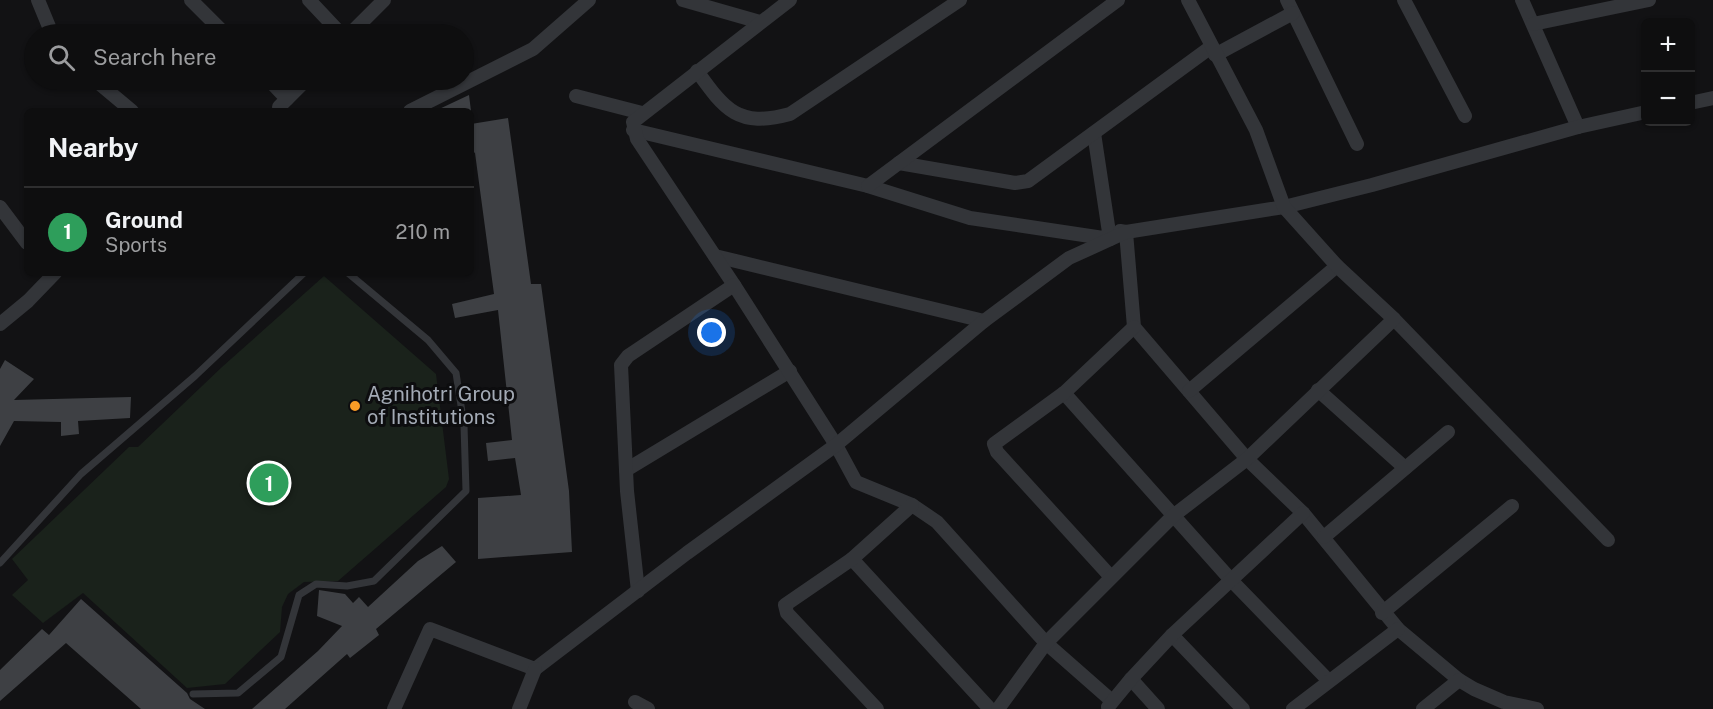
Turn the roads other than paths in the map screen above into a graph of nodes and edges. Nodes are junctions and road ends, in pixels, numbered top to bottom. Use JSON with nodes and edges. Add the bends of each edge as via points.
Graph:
{"nodes":[{"id":1,"x":38,"y":0,"type":"edge"},
{"id":2,"x":191,"y":0,"type":"edge"},
{"id":3,"x":309,"y":0,"type":"edge"},
{"id":4,"x":384,"y":0,"type":"edge"},
{"id":5,"x":589,"y":0,"type":"edge"},
{"id":6,"x":683,"y":0,"type":"edge"},
{"id":7,"x":790,"y":0,"type":"edge"},
{"id":8,"x":960,"y":0,"type":"edge"},
{"id":9,"x":1118,"y":0,"type":"edge"},
{"id":10,"x":1188,"y":0,"type":"edge"},
{"id":11,"x":1404,"y":0,"type":"edge"},
{"id":12,"x":1522,"y":0,"type":"edge"},
{"id":13,"x":1649,"y":0,"type":"edge"},
{"id":14,"x":1623,"y":2,"type":"edge"},
{"id":15,"x":1289,"y":3,"type":"edge"},
{"id":16,"x":760,"y":22,"type":"junction"},
{"id":17,"x":48,"y":24,"type":"edge"},
{"id":18,"x":215,"y":24,"type":"edge"},
{"id":19,"x":332,"y":24,"type":"edge"},
{"id":20,"x":360,"y":24,"type":"edge"},
{"id":21,"x":1533,"y":24,"type":"junction"},
{"id":22,"x":1213,"y":51,"type":"junction"},
{"id":23,"x":697,"y":71,"type":"junction"},
{"id":24,"x":474,"y":79,"type":"edge"},
{"id":25,"x":107,"y":90,"type":"edge"},
{"id":26,"x":274,"y":90,"type":"edge"},
{"id":27,"x":297,"y":90,"type":"edge"},
{"id":28,"x":452,"y":90,"type":"edge"},
{"id":29,"x":576,"y":96,"type":"dead end"},
{"id":30,"x":1713,"y":98,"type":"edge"},
{"id":31,"x":1695,"y":102,"type":"edge"},
{"id":32,"x":283,"y":107,"type":"edge"},
{"id":33,"x":128,"y":108,"type":"edge"},
{"id":34,"x":416,"y":108,"type":"edge"},
{"id":35,"x":642,"y":113,"type":"junction"},
{"id":36,"x":1641,"y":113,"type":"edge"},
{"id":37,"x":1465,"y":116,"type":"dead end"},
{"id":38,"x":1578,"y":127,"type":"junction"},
{"id":39,"x":633,"y":130,"type":"junction"},
{"id":40,"x":1094,"y":133,"type":"junction"},
{"id":41,"x":1357,"y":144,"type":"dead end"},
{"id":42,"x":897,"y":164,"type":"junction"},
{"id":43,"x":871,"y":184,"type":"junction"},
{"id":44,"x":0,"y":207,"type":"edge"},
{"id":45,"x":1284,"y":207,"type":"junction"},
{"id":46,"x":1109,"y":231,"type":"junction"},
{"id":47,"x":1126,"y":232,"type":"junction"},
{"id":48,"x":24,"y":239,"type":"edge"},
{"id":49,"x":715,"y":256,"type":"junction"},
{"id":50,"x":1337,"y":266,"type":"junction"},
{"id":51,"x":50,"y":276,"type":"edge"},
{"id":52,"x":301,"y":276,"type":"edge"},
{"id":53,"x":352,"y":276,"type":"edge"},
{"id":54,"x":734,"y":285,"type":"junction"},
{"id":55,"x":1394,"y":319,"type":"junction"},
{"id":56,"x":984,"y":321,"type":"junction"},
{"id":57,"x":0,"y":324,"type":"edge"},
{"id":58,"x":1134,"y":327,"type":"junction"},
{"id":59,"x":790,"y":370,"type":"junction"},
{"id":60,"x":1318,"y":390,"type":"junction"},
{"id":61,"x":1189,"y":392,"type":"junction"},
{"id":62,"x":1064,"y":393,"type":"junction"},
{"id":63,"x":1448,"y":432,"type":"dead end"},
{"id":64,"x":836,"y":445,"type":"junction"},
{"id":65,"x":1247,"y":459,"type":"junction"},
{"id":66,"x":1405,"y":468,"type":"junction"},
{"id":67,"x":626,"y":470,"type":"junction"},
{"id":68,"x":912,"y":505,"type":"junction"},
{"id":69,"x":1512,"y":506,"type":"dead end"},
{"id":70,"x":1303,"y":513,"type":"junction"},
{"id":71,"x":1173,"y":516,"type":"junction"},
{"id":72,"x":1323,"y":537,"type":"junction"},
{"id":73,"x":1608,"y":540,"type":"dead end"},
{"id":74,"x":852,"y":559,"type":"junction"},
{"id":75,"x":0,"y":563,"type":"edge"},
{"id":76,"x":1111,"y":577,"type":"junction"},
{"id":77,"x":1231,"y":580,"type":"junction"},
{"id":78,"x":638,"y":591,"type":"junction"},
{"id":79,"x":1382,"y":613,"type":"junction"},
{"id":80,"x":1398,"y":629,"type":"junction"},
{"id":81,"x":1172,"y":636,"type":"junction"},
{"id":82,"x":1046,"y":643,"type":"junction"},
{"id":83,"x":535,"y":669,"type":"junction"},
{"id":84,"x":1131,"y":679,"type":"junction"},
{"id":85,"x":1328,"y":680,"type":"junction"},
{"id":86,"x":1459,"y":680,"type":"junction"},
{"id":87,"x":193,"y":694,"type":"dead end"},
{"id":88,"x":634,"y":702,"type":"dead end"},
{"id":89,"x":1109,"y":705,"type":"edge"},
{"id":90,"x":872,"y":707,"type":"edge"},
{"id":91,"x":394,"y":709,"type":"edge"},
{"id":92,"x":519,"y":709,"type":"edge"},
{"id":93,"x":648,"y":709,"type":"edge"},
{"id":94,"x":990,"y":709,"type":"edge"},
{"id":95,"x":998,"y":709,"type":"edge"},
{"id":96,"x":1158,"y":709,"type":"edge"},
{"id":97,"x":1243,"y":709,"type":"edge"},
{"id":98,"x":1293,"y":709,"type":"edge"},
{"id":99,"x":1423,"y":709,"type":"edge"},
{"id":100,"x":1537,"y":709,"type":"edge"}],
"edges":[{"from":1,"to":17,"type":"street"},
{"from":2,"to":18,"type":"street"},
{"from":3,"to":19,"type":"street"},
{"from":4,"to":20,"type":"street"},
{"from":5,"to":24,"type":"street","via":[[533,49]]},
{"from":6,"to":16,"type":"street"},
{"from":7,"to":16,"type":"street"},
{"from":8,"to":23,"type":"street","via":[[790,114],[772,119],[729,111]]},
{"from":9,"to":42,"type":"street"},
{"from":10,"to":22,"type":"street"},
{"from":11,"to":37,"type":"street"},
{"from":12,"to":21,"type":"street"},
{"from":13,"to":14,"type":"street"},
{"from":14,"to":21,"type":"street"},
{"from":15,"to":22,"type":"street"},
{"from":15,"to":41,"type":"street"},
{"from":16,"to":23,"type":"street"},
{"from":21,"to":38,"type":"street"},
{"from":22,"to":40,"type":"street"},
{"from":22,"to":45,"type":"street","via":[[1256,130]]},
{"from":23,"to":35,"type":"street"},
{"from":25,"to":33,"type":"street"},
{"from":26,"to":32,"type":"street"},
{"from":27,"to":32,"type":"street"},
{"from":28,"to":34,"type":"street"},
{"from":29,"to":35,"type":"street"},
{"from":30,"to":31,"type":"street"},
{"from":35,"to":39,"type":"street","via":[[633,122]]},
{"from":36,"to":38,"type":"street"},
{"from":38,"to":45,"type":"street"},
{"from":39,"to":43,"type":"street"},
{"from":39,"to":49,"type":"street"},
{"from":40,"to":42,"type":"street","via":[[1028,181],[1015,183]]},
{"from":40,"to":46,"type":"street"},
{"from":42,"to":43,"type":"street"},
{"from":43,"to":46,"type":"street","via":[[970,218]]},
{"from":44,"to":48,"type":"street"},
{"from":45,"to":47,"type":"street"},
{"from":45,"to":50,"type":"street"},
{"from":46,"to":47,"type":"street"},
{"from":46,"to":56,"type":"street"},
{"from":47,"to":58,"type":"street"},
{"from":49,"to":54,"type":"street"},
{"from":49,"to":56,"type":"street"},
{"from":50,"to":55,"type":"street"},
{"from":50,"to":61,"type":"street"},
{"from":51,"to":57,"type":"street"},
{"from":52,"to":75,"type":"lane","via":[[195,376],[81,474]]},
{"from":53,"to":87,"type":"lane","via":[[428,340],[456,373],[464,425],[466,491],[374,581],[346,586],[316,584],[299,595],[281,657],[238,693]]},
{"from":54,"to":59,"type":"street"},
{"from":54,"to":67,"type":"street","via":[[624,360],[621,372]]},
{"from":55,"to":60,"type":"street"},
{"from":55,"to":73,"type":"street"},
{"from":56,"to":64,"type":"street"},
{"from":58,"to":61,"type":"street"},
{"from":58,"to":62,"type":"street"},
{"from":59,"to":64,"type":"street"},
{"from":59,"to":67,"type":"street"},
{"from":60,"to":65,"type":"street"},
{"from":60,"to":66,"type":"street"},
{"from":61,"to":65,"type":"street"},
{"from":62,"to":71,"type":"street"},
{"from":62,"to":76,"type":"street","via":[[997,439],[994,447]]},
{"from":63,"to":66,"type":"street"},
{"from":64,"to":68,"type":"street","via":[[856,482]]},
{"from":64,"to":78,"type":"street"},
{"from":65,"to":70,"type":"street"},
{"from":65,"to":71,"type":"street"},
{"from":66,"to":72,"type":"street"},
{"from":67,"to":78,"type":"street"},
{"from":68,"to":74,"type":"street"},
{"from":68,"to":82,"type":"street","via":[[943,528]]},
{"from":69,"to":79,"type":"street"},
{"from":70,"to":72,"type":"street"},
{"from":70,"to":77,"type":"street"},
{"from":71,"to":76,"type":"street"},
{"from":71,"to":77,"type":"street"},
{"from":72,"to":79,"type":"street"},
{"from":74,"to":90,"type":"street","via":[[789,601],[784,609]]},
{"from":74,"to":94,"type":"street"},
{"from":76,"to":82,"type":"street"},
{"from":77,"to":81,"type":"street"},
{"from":77,"to":85,"type":"street"},
{"from":78,"to":83,"type":"street"},
{"from":79,"to":80,"type":"street"},
{"from":80,"to":85,"type":"street"},
{"from":80,"to":86,"type":"street"},
{"from":81,"to":84,"type":"street"},
{"from":81,"to":97,"type":"street"},
{"from":82,"to":89,"type":"street"},
{"from":82,"to":95,"type":"street"},
{"from":83,"to":91,"type":"street","via":[[430,629]]},
{"from":83,"to":92,"type":"street"},
{"from":84,"to":89,"type":"street"},
{"from":84,"to":96,"type":"street"},
{"from":85,"to":98,"type":"street"},
{"from":86,"to":99,"type":"street"},
{"from":86,"to":100,"type":"street","via":[[1504,702]]},
{"from":88,"to":93,"type":"street"}]}
